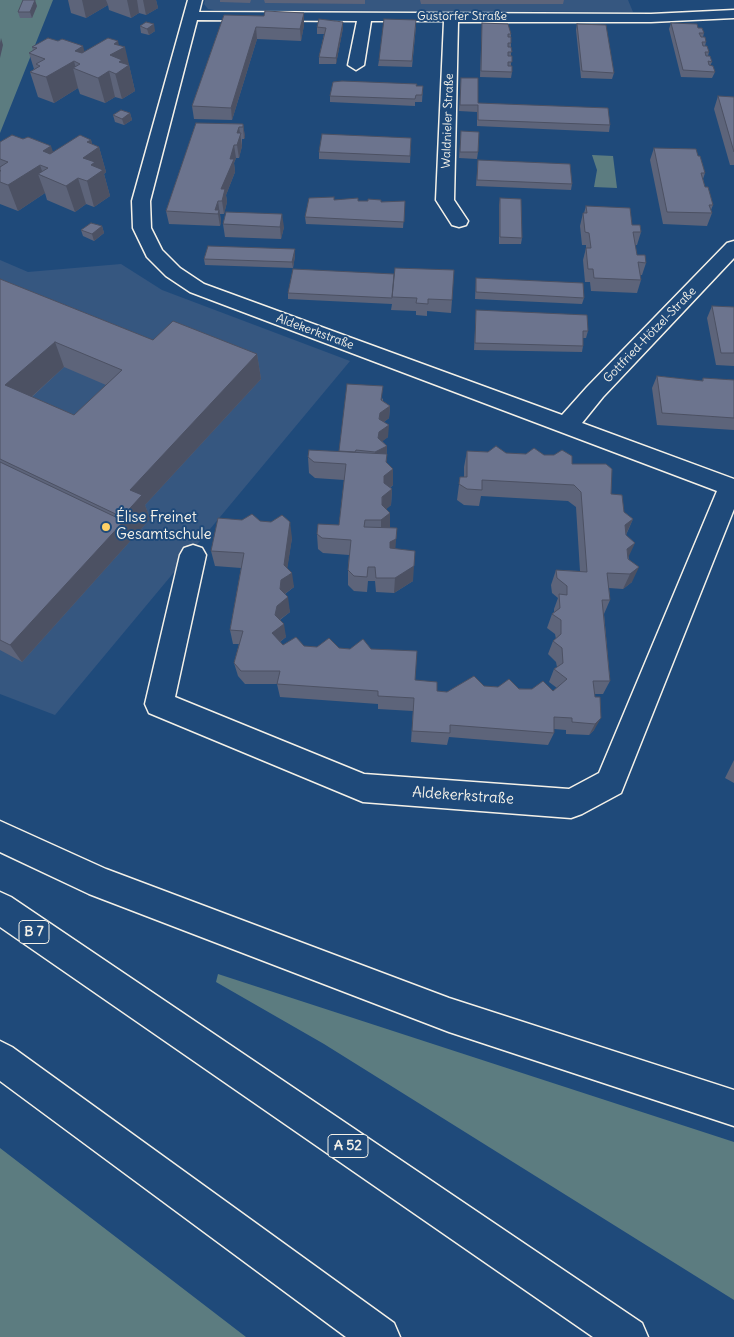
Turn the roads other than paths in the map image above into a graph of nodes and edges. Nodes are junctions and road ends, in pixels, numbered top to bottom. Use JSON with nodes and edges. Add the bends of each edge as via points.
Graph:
{"nodes":[{"id":1,"x":722,"y":0,"type":"edge"},
{"id":2,"x":192,"y":8,"type":"edge"},
{"id":3,"x":732,"y":14,"type":"edge"},
{"id":4,"x":365,"y":16,"type":"junction"},
{"id":5,"x":451,"y":16,"type":"junction"},
{"id":6,"x":356,"y":65,"type":"dead end"},
{"id":7,"x":459,"y":221,"type":"dead end"},
{"id":8,"x":734,"y":248,"type":"edge"},
{"id":9,"x":568,"y":424,"type":"junction"},
{"id":10,"x":733,"y":487,"type":"edge"},
{"id":11,"x":193,"y":556,"type":"dead end"},
{"id":12,"x":0,"y":836,"type":"edge"},
{"id":13,"x":0,"y":908,"type":"edge"},
{"id":14,"x":67,"y":955,"type":"joint"},
{"id":15,"x":0,"y":1059,"type":"edge"},
{"id":16,"x":734,"y":1108,"type":"edge"},
{"id":17,"x":380,"y":1337,"type":"edge"},
{"id":18,"x":628,"y":1337,"type":"edge"}],
"edges":[{"from":1,"to":3,"type":"main road"},
{"from":2,"to":4,"type":"main road","name":"Gustorfer Straße"},
{"from":2,"to":9,"type":"main road","name":"Aldekerkstraße","via":[[141,201],[142,228],[154,252],[172,272],[197,288]]},
{"from":3,"to":5,"type":"main road","name":"Gustorfer Straße","via":[[651,18]]},
{"from":4,"to":5,"type":"main road","name":"Gustorfer Straße"},
{"from":4,"to":6,"type":"main road"},
{"from":5,"to":7,"type":"main road","name":"Waldnieler Straße","via":[[445,200]]},
{"from":8,"to":9,"type":"main road","name":"Gottfried-Hötzel-Straße"},
{"from":9,"to":10,"type":"main road","name":"Aldekerkstraße"},
{"from":10,"to":11,"type":"main road","name":"Aldekerkstraße","via":[[610,783],[571,804],[364,788],[159,704]]},
{"from":12,"to":16,"type":"main road","via":[[100,883],[450,1015]]},
{"from":13,"to":14,"type":"main road","number":"B 7"},
{"from":14,"to":18,"type":"main road","number":"A 52"},
{"from":15,"to":17,"type":"main road"}]}
